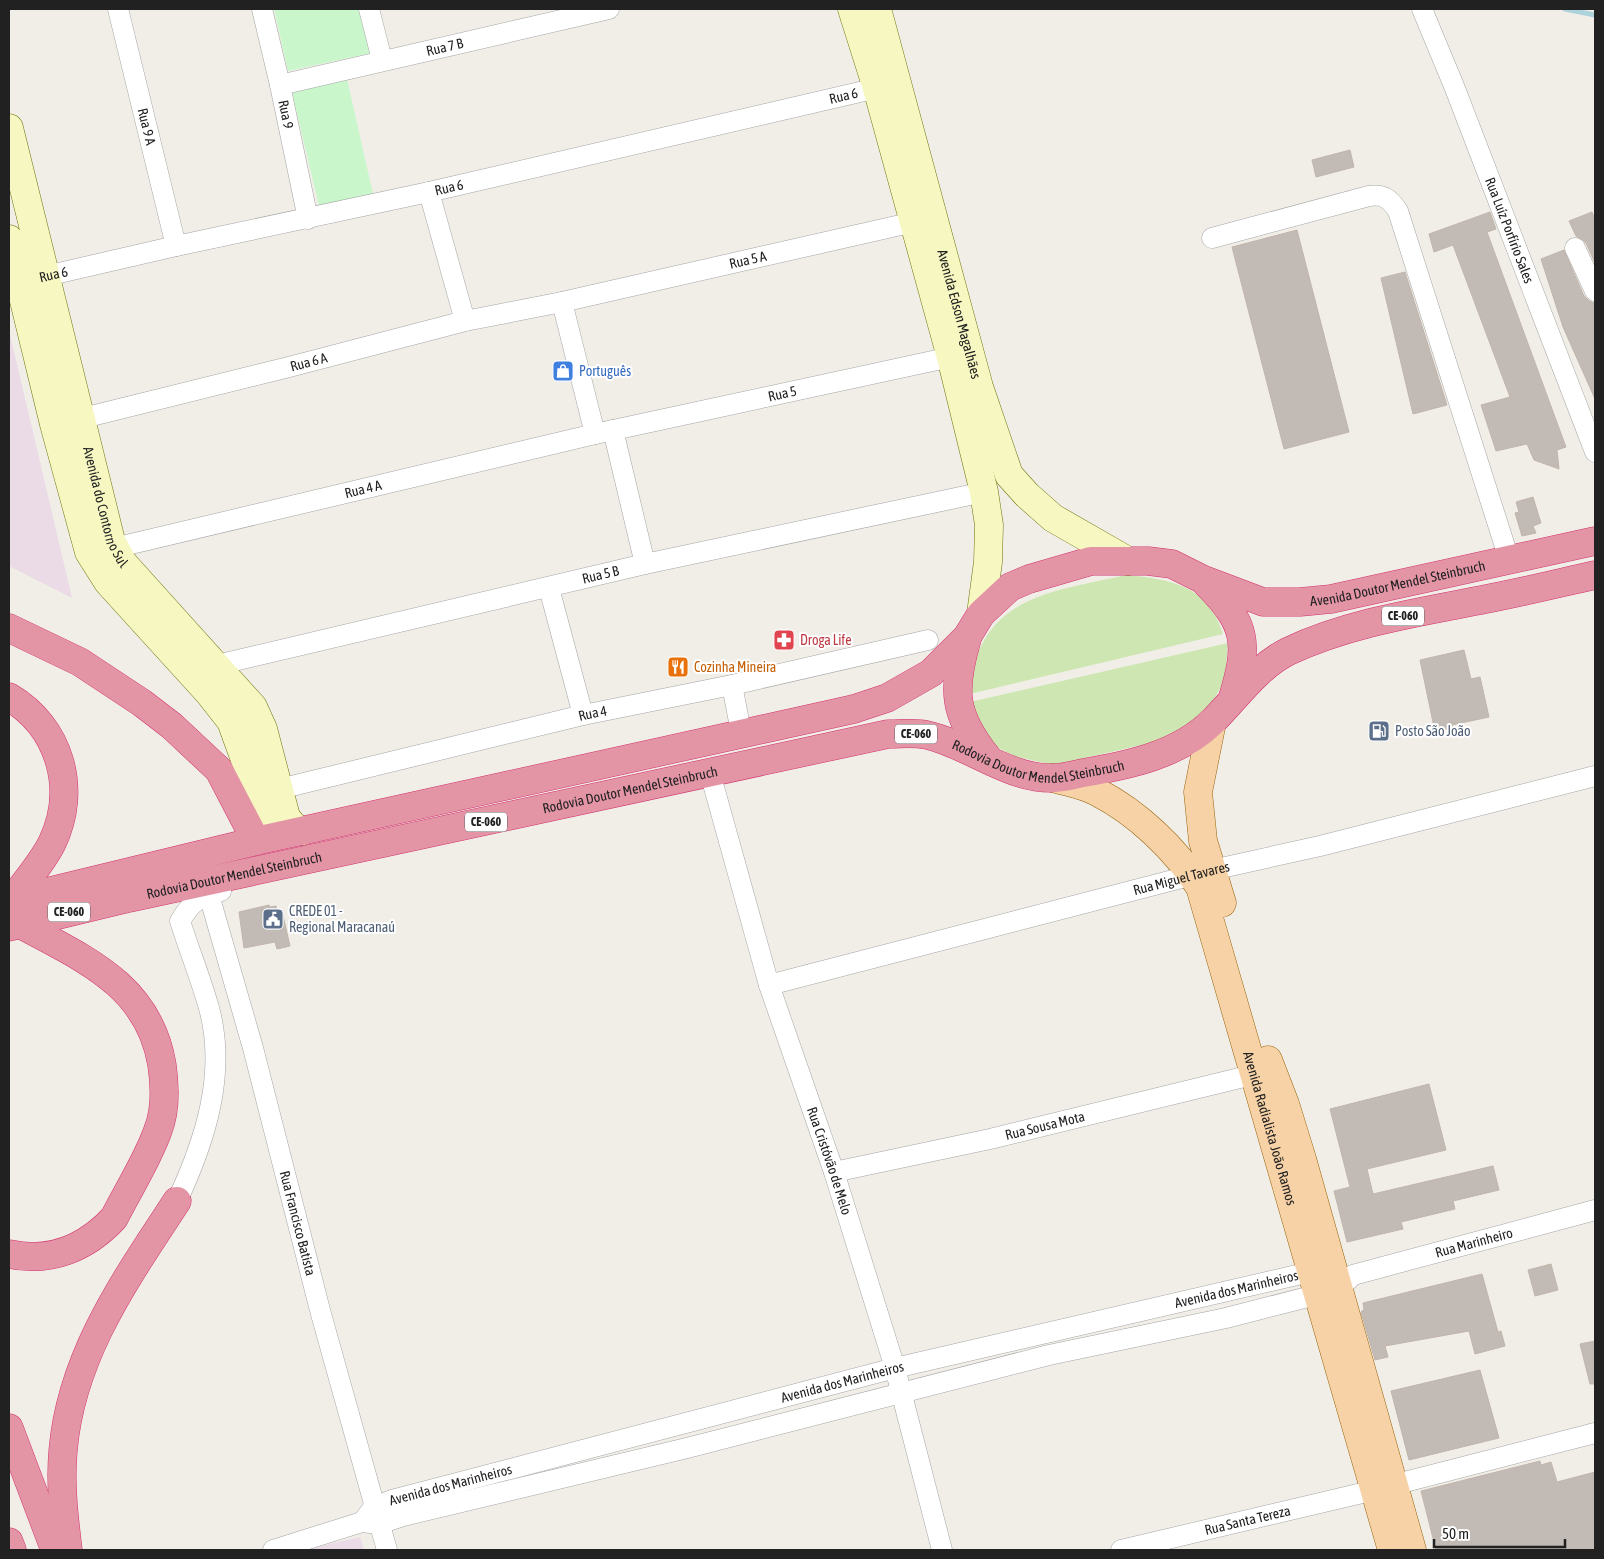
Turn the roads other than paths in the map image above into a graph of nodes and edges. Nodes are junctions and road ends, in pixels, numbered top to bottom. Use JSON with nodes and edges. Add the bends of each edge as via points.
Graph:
{"nodes":[{"id":1,"x":118,"y":9,"type":"edge"},
{"id":2,"x":262,"y":9,"type":"edge"},
{"id":3,"x":369,"y":9,"type":"edge"},
{"id":4,"x":609,"y":9,"type":"edge"},
{"id":5,"x":852,"y":9,"type":"edge"},
{"id":6,"x":877,"y":9,"type":"edge"},
{"id":7,"x":1422,"y":9,"type":"edge"},
{"id":8,"x":382,"y":60,"type":"junction"},
{"id":9,"x":280,"y":85,"type":"junction"},
{"id":10,"x":877,"y":88,"type":"junction"},
{"id":11,"x":9,"y":128,"type":"edge"},
{"id":12,"x":429,"y":192,"type":"junction"},
{"id":13,"x":308,"y":219,"type":"junction"},
{"id":14,"x":923,"y":220,"type":"junction"},
{"id":15,"x":1212,"y":238,"type":"dead end"},
{"id":16,"x":9,"y":239,"type":"edge"},
{"id":17,"x":176,"y":246,"type":"junction"},
{"id":18,"x":1576,"y":248,"type":"dead end"},
{"id":19,"x":32,"y":280,"type":"junction"},
{"id":20,"x":1595,"y":291,"type":"edge"},
{"id":21,"x":562,"y":302,"type":"junction"},
{"id":22,"x":465,"y":321,"type":"junction"},
{"id":23,"x":951,"y":357,"type":"junction"},
{"id":24,"x":80,"y":419,"type":"junction"},
{"id":25,"x":54,"y":424,"type":"junction"},
{"id":26,"x":604,"y":432,"type":"junction"},
{"id":27,"x":1595,"y":452,"type":"edge"},
{"id":28,"x":984,"y":492,"type":"junction"},
{"id":29,"x":1595,"y":540,"type":"edge"},
{"id":30,"x":114,"y":548,"type":"junction"},
{"id":31,"x":1509,"y":559,"type":"junction"},
{"id":32,"x":1128,"y":561,"type":"junction"},
{"id":33,"x":645,"y":564,"type":"junction"},
{"id":34,"x":1595,"y":575,"type":"edge"},
{"id":35,"x":1202,"y":579,"type":"junction"},
{"id":36,"x":549,"y":588,"type":"junction"},
{"id":37,"x":974,"y":626,"type":"junction"},
{"id":38,"x":9,"y":628,"type":"edge"},
{"id":39,"x":928,"y":640,"type":"dead end"},
{"id":40,"x":217,"y":665,"type":"junction"},
{"id":41,"x":732,"y":686,"type":"junction"},
{"id":42,"x":9,"y":697,"type":"edge"},
{"id":43,"x":1231,"y":701,"type":"junction"},
{"id":44,"x":583,"y":716,"type":"junction"},
{"id":45,"x":1212,"y":722,"type":"junction"},
{"id":46,"x":740,"y":732,"type":"junction"},
{"id":47,"x":987,"y":757,"type":"junction"},
{"id":48,"x":710,"y":773,"type":"junction"},
{"id":49,"x":1595,"y":776,"type":"edge"},
{"id":50,"x":1053,"y":778,"type":"junction"},
{"id":51,"x":269,"y":792,"type":"junction"},
{"id":52,"x":302,"y":831,"type":"junction"},
{"id":53,"x":260,"y":840,"type":"junction"},
{"id":54,"x":304,"y":861,"type":"junction"},
{"id":55,"x":1202,"y":873,"type":"junction"},
{"id":56,"x":205,"y":896,"type":"junction"},
{"id":57,"x":13,"y":913,"type":"edge"},
{"id":58,"x":769,"y":985,"type":"junction"},
{"id":59,"x":1256,"y":1074,"type":"junction"},
{"id":60,"x":834,"y":1172,"type":"junction"},
{"id":61,"x":178,"y":1200,"type":"joint"},
{"id":62,"x":1595,"y":1210,"type":"edge"},
{"id":63,"x":9,"y":1254,"type":"edge"},
{"id":64,"x":1330,"y":1279,"type":"junction"},
{"id":65,"x":1219,"y":1292,"type":"junction"},
{"id":66,"x":1226,"y":1318,"type":"junction"},
{"id":67,"x":1042,"y":1334,"type":"junction"},
{"id":68,"x":1049,"y":1355,"type":"junction"},
{"id":69,"x":895,"y":1368,"type":"junction"},
{"id":70,"x":901,"y":1394,"type":"junction"},
{"id":71,"x":729,"y":1410,"type":"junction"},
{"id":72,"x":9,"y":1428,"type":"edge"},
{"id":73,"x":1595,"y":1432,"type":"edge"},
{"id":74,"x":736,"y":1434,"type":"junction"},
{"id":75,"x":1384,"y":1487,"type":"junction"},
{"id":76,"x":372,"y":1518,"type":"junction"},
{"id":77,"x":9,"y":1542,"type":"edge"},
{"id":78,"x":12,"y":1550,"type":"edge"},
{"id":79,"x":55,"y":1550,"type":"edge"},
{"id":80,"x":68,"y":1550,"type":"edge"},
{"id":81,"x":273,"y":1550,"type":"edge"},
{"id":82,"x":387,"y":1550,"type":"edge"},
{"id":83,"x":942,"y":1550,"type":"edge"},
{"id":84,"x":1121,"y":1550,"type":"edge"},
{"id":85,"x":1392,"y":1550,"type":"edge"},
{"id":86,"x":1412,"y":1550,"type":"edge"}],
"edges":[{"from":1,"to":17,"type":"street","name":"Rua 9 A"},
{"from":2,"to":9,"type":"street","name":"Rua 9"},
{"from":3,"to":8,"type":"street"},
{"from":4,"to":8,"type":"street","name":"Rua 7 B"},
{"from":5,"to":10,"type":"street","name":"Avenida Edson Magalhães"},
{"from":6,"to":14,"type":"street","name":"Avenida Edson Magalhães"},
{"from":7,"to":27,"type":"street","name":"Rua Luíz Porfírio Sales"},
{"from":8,"to":9,"type":"street","name":"Rua 7 B"},
{"from":9,"to":13,"type":"street","name":"Rua 9"},
{"from":10,"to":12,"type":"street","name":"Rua 6"},
{"from":10,"to":14,"type":"street","name":"Avenida Edson Magalhães"},
{"from":11,"to":19,"type":"street","name":"Avenida do Contorno Sul"},
{"from":12,"to":13,"type":"street","name":"Rua 6"},
{"from":12,"to":22,"type":"street"},
{"from":13,"to":17,"type":"street","name":"Rua 6"},
{"from":14,"to":21,"type":"street","name":"Rua 5 A"},
{"from":14,"to":23,"type":"street","name":"Avenida Edson Magalhães"},
{"from":14,"to":32,"type":"street","name":"Avenida Edson Magalhães","via":[[1009,475],[1053,518]]},
{"from":15,"to":31,"type":"street","via":[[1369,196],[1380,195],[1390,200],[1398,211]]},
{"from":16,"to":19,"type":"street","name":"Avenida do Contorno Sul"},
{"from":17,"to":19,"type":"street","name":"Rua 6"},
{"from":18,"to":20,"type":"street"},
{"from":19,"to":24,"type":"street","name":"Avenida do Contorno Sul"},
{"from":19,"to":25,"type":"street","name":"Avenida do Contorno Sul"},
{"from":21,"to":22,"type":"street","name":"Rua 6 A"},
{"from":21,"to":26,"type":"street"},
{"from":22,"to":24,"type":"street","name":"Rua 6 A"},
{"from":23,"to":26,"type":"street","name":"Rua 5"},
{"from":23,"to":28,"type":"street","name":"Avenida Edson Magalhães"},
{"from":24,"to":25,"type":"street","name":"Rua 6 A"},
{"from":24,"to":30,"type":"street","name":"Avenida do Contorno Sul","via":[[104,523]]},
{"from":25,"to":51,"type":"street","name":"Avenida do Contorno Sul","via":[[85,540],[94,562],[224,711],[231,721],[244,760]]},
{"from":26,"to":30,"type":"street","name":"Rua 4 A"},
{"from":26,"to":33,"type":"street"},
{"from":28,"to":33,"type":"street","name":"Rua 5 B"},
{"from":28,"to":37,"type":"street","name":"Avenida Edson Magalhães","via":[[989,525],[988,562]]},
{"from":29,"to":31,"type":"highway","name":"Avenida Doutor Mendel Steinbruch","number":"CE-060"},
{"from":30,"to":40,"type":"street","name":"Avenida do Contorno Sul","via":[[133,574]]},
{"from":31,"to":35,"type":"highway","name":"Avenida Doutor Mendel Steinbruch","number":"CE-060","via":[[1331,599],[1300,602],[1263,602]]},
{"from":32,"to":35,"type":"highway","name":"Rodovia Doutor Mendel Steinbruch","number":"CE-060","via":[[1172,564]]},
{"from":32,"to":37,"type":"highway","name":"Rodovia Doutor Mendel Steinbruch","number":"CE-060","via":[[1091,561],[1010,587]]},
{"from":33,"to":36,"type":"street","name":"Rua 5 B"},
{"from":34,"to":43,"type":"highway","number":"CE-060","via":[[1378,622],[1325,638],[1288,652],[1260,671]]},
{"from":35,"to":43,"type":"highway","via":[[1230,608],[1242,636],[1244,655]]},
{"from":36,"to":40,"type":"street","name":"Rua 5 B"},
{"from":36,"to":44,"type":"street"},
{"from":37,"to":46,"type":"highway","name":"Rodovia Doutor Mendel Steinbruch","number":"CE-060","via":[[931,673],[887,698],[854,709]]},
{"from":37,"to":47,"type":"highway","via":[[958,670],[957,700],[970,735]]},
{"from":38,"to":53,"type":"highway","via":[[80,662],[172,726],[219,770]]},
{"from":39,"to":41,"type":"street","name":"Rua 4"},
{"from":40,"to":51,"type":"street","name":"Avenida do Contorno Sul","via":[[246,696],[258,716]]},
{"from":41,"to":44,"type":"street","name":"Rua 4"},
{"from":41,"to":46,"type":"street"},
{"from":42,"to":57,"type":"highway","via":[[27,708],[46,731],[58,758],[64,787],[61,817],[51,845]]},
{"from":43,"to":45,"type":"highway","name":"Rodovia Doutor Mendel Steinbruch","number":"CE-060"},
{"from":44,"to":51,"type":"street","name":"Rua 4"},
{"from":45,"to":50,"type":"highway","name":"Rodovia Doutor Mendel Steinbruch","number":"CE-060","via":[[1177,748],[1145,760]]},
{"from":45,"to":55,"type":"main road","name":"Avenida Radialista João Ramos","via":[[1198,792],[1203,842]]},
{"from":46,"to":52,"type":"highway","name":"Rodovia Doutor Mendel Steinbruch","number":"CE-060"},
{"from":47,"to":48,"type":"highway","name":"Rodovia Doutor Mendel Steinbruch","number":"CE-060","via":[[925,734],[888,734]]},
{"from":47,"to":50,"type":"highway","name":"Rodovia Doutor Mendel Steinbruch","number":"CE-060","via":[[1008,770]]},
{"from":48,"to":54,"type":"highway","name":"Rodovia Doutor Mendel Steinbruch","number":"CE-060"},
{"from":48,"to":58,"type":"street","name":"Rua Cristóvão de Melo"},
{"from":49,"to":55,"type":"street","name":"Rua Miguel Tavares"},
{"from":50,"to":55,"type":"main road","name":"Avenida Radialista João Ramos","via":[[1096,791],[1132,815],[1182,860]]},
{"from":51,"to":52,"type":"street","name":"Avenida do Contorno Sul","via":[[288,822]]},
{"from":51,"to":53,"type":"street","name":"Avenida do Contorno Sul","via":[[268,823]]},
{"from":52,"to":53,"type":"highway","name":"Rodovia Doutor Mendel Steinbruch","number":"CE-060"},
{"from":53,"to":57,"type":"highway","name":"Rodovia Doutor Mendel Steinbruch","number":"CE-060"},
{"from":54,"to":56,"type":"street","via":[[298,873]]},
{"from":54,"to":57,"type":"highway","name":"Rodovia Doutor Mendel Steinbruch","number":"CE-060"},
{"from":55,"to":58,"type":"street","name":"Rua Miguel Tavares"},
{"from":55,"to":59,"type":"main road","name":"Avenida Radialista João Ramos","via":[[1207,903]]},
{"from":55,"to":64,"type":"main road","name":"Avenida Radialista João Ramos","via":[[1286,1104]]},
{"from":56,"to":61,"type":"street","via":[[189,906],[180,921],[209,1010],[214,1075],[203,1140]]},
{"from":56,"to":76,"type":"street","name":"Rua Francisco Batista","via":[[253,1048]]},
{"from":57,"to":63,"type":"highway","via":[[96,966],[126,990],[148,1021],[156,1039],[164,1093],[158,1130],[109,1224],[92,1239],[64,1252],[34,1257]]},
{"from":58,"to":60,"type":"street","name":"Rua Cristóvão de Melo"},
{"from":59,"to":60,"type":"street","name":"Rua Sousa Mota","via":[[990,1139]]},
{"from":59,"to":64,"type":"main road","name":"Avenida Radialista João Ramos"},
{"from":60,"to":69,"type":"street","name":"Rua Cristóvão de Melo"},
{"from":61,"to":80,"type":"highway","via":[[100,1325],[77,1378],[63,1452],[62,1498]]},
{"from":62,"to":64,"type":"street","name":"Rua Marinheiro"},
{"from":64,"to":65,"type":"street","name":"Avenida dos Marinheiros"},
{"from":64,"to":66,"type":"street","name":"Avenida dos Marinheiros"},
{"from":64,"to":75,"type":"main road","name":"Avenida Radialista João Ramos"},
{"from":65,"to":66,"type":"street"},
{"from":65,"to":67,"type":"street","name":"Avenida dos Marinheiros"},
{"from":66,"to":68,"type":"street","name":"Avenida dos Marinheiros"},
{"from":67,"to":68,"type":"street"},
{"from":67,"to":69,"type":"street","name":"Avenida dos Marinheiros"},
{"from":68,"to":70,"type":"street","name":"Avenida dos Marinheiros"},
{"from":69,"to":70,"type":"street","name":"Rua Cristóvão de Melo"},
{"from":69,"to":71,"type":"street","name":"Avenida dos Marinheiros"},
{"from":70,"to":74,"type":"street","name":"Avenida dos Marinheiros"},
{"from":70,"to":83,"type":"street","name":"Rua Cristóvão de Melo"},
{"from":71,"to":74,"type":"street"},
{"from":71,"to":76,"type":"street","name":"Avenida dos Marinheiros","via":[[392,1500]]},
{"from":72,"to":79,"type":"highway"},
{"from":73,"to":75,"type":"street","name":"Rua Santa Tereza"},
{"from":74,"to":76,"type":"street","name":"Avenida dos Marinheiros","via":[[402,1516]]},
{"from":75,"to":84,"type":"street","name":"Rua Santa Tereza"},
{"from":75,"to":85,"type":"main road","name":"Avenida Radialista João Ramos"},
{"from":75,"to":86,"type":"main road","name":"Avenida Radialista João Ramos"},
{"from":76,"to":81,"type":"street","name":"Avenida dos Marinheiros"},
{"from":76,"to":82,"type":"street","name":"Rua Francisco Batista"},
{"from":77,"to":78,"type":"highway"}]}
